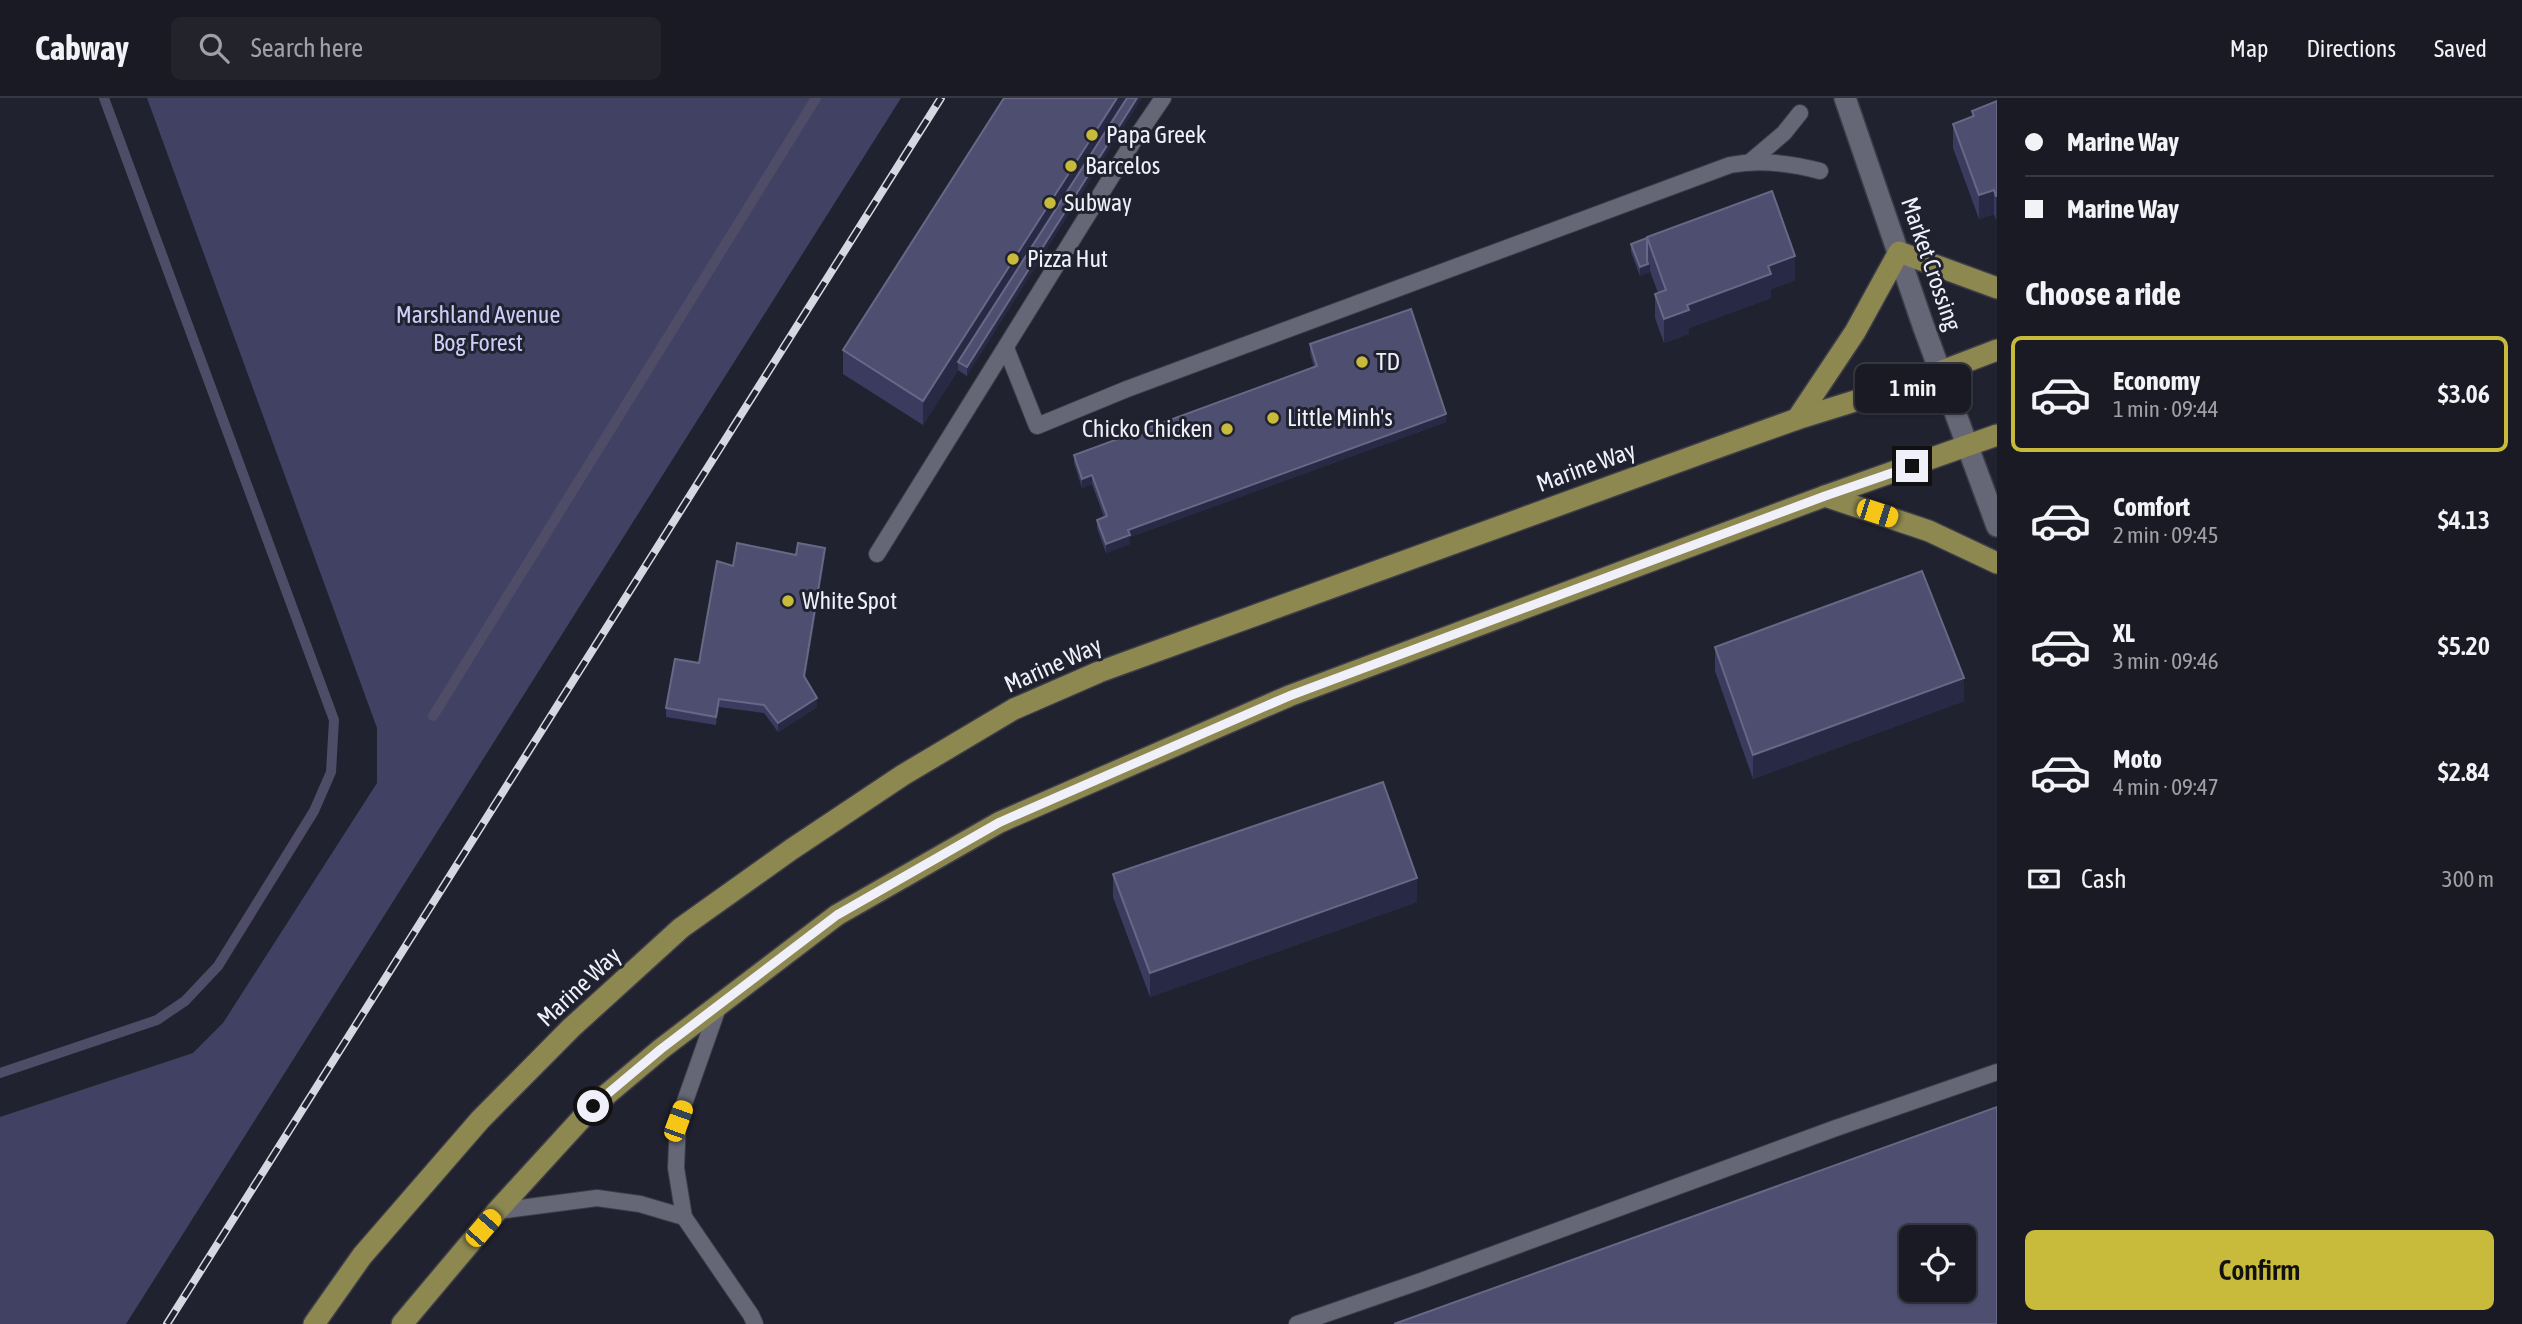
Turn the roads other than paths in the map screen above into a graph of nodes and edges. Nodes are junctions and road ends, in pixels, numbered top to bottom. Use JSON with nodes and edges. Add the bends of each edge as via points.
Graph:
{"nodes":[{"id":1,"x":1163,"y":98,"type":"edge"},
{"id":2,"x":1845,"y":98,"type":"edge"},
{"id":3,"x":1800,"y":113,"type":"dead end"},
{"id":4,"x":1751,"y":161,"type":"junction"},
{"id":5,"x":1820,"y":171,"type":"dead end"},
{"id":6,"x":1899,"y":252,"type":"junction"},
{"id":7,"x":1997,"y":288,"type":"edge"},
{"id":8,"x":1006,"y":348,"type":"junction"},
{"id":9,"x":1997,"y":350,"type":"edge"},
{"id":10,"x":1941,"y":373,"type":"junction"},
{"id":11,"x":1797,"y":419,"type":"junction"},
{"id":12,"x":1997,"y":435,"type":"edge"},
{"id":13,"x":1968,"y":446,"type":"junction"},
{"id":14,"x":1825,"y":496,"type":"junction"},
{"id":15,"x":1997,"y":526,"type":"edge"},
{"id":16,"x":877,"y":554,"type":"dead end"},
{"id":17,"x":1997,"y":563,"type":"edge"},
{"id":18,"x":719,"y":1005,"type":"junction"},
{"id":19,"x":1997,"y":1072,"type":"edge"},
{"id":20,"x":498,"y":1211,"type":"junction"},
{"id":21,"x":684,"y":1217,"type":"junction"},
{"id":22,"x":314,"y":1324,"type":"edge"},
{"id":23,"x":401,"y":1324,"type":"edge"},
{"id":24,"x":755,"y":1324,"type":"edge"},
{"id":25,"x":1297,"y":1324,"type":"edge"}],
"edges":[{"from":1,"to":8,"type":"lane"},
{"from":2,"to":6,"type":"street","name":"Market Crossing"},
{"from":3,"to":4,"type":"lane"},
{"from":4,"to":5,"type":"lane","via":[[1792,163]]},
{"from":4,"to":8,"type":"lane","via":[[1730,165],[1037,426]]},
{"from":6,"to":7,"type":"main road"},
{"from":6,"to":10,"type":"street","name":"Market Crossing"},
{"from":6,"to":11,"type":"main road","via":[[1855,332]]},
{"from":8,"to":16,"type":"lane"},
{"from":9,"to":10,"type":"main road","name":"Marine Way"},
{"from":10,"to":11,"type":"main road","name":"Marine Way"},
{"from":10,"to":13,"type":"street","name":"Market Crossing"},
{"from":11,"to":22,"type":"main road","name":"Marine Way","via":[[1099,672],[1014,709],[903,775],[681,928],[570,1028],[480,1120],[362,1256]]},
{"from":12,"to":13,"type":"main road"},
{"from":13,"to":14,"type":"main road"},
{"from":13,"to":15,"type":"street","name":"Market Crossing"},
{"from":14,"to":17,"type":"main road","via":[[1929,531]]},
{"from":14,"to":18,"type":"main road","via":[[1289,696],[1000,822],[837,915]]},
{"from":18,"to":20,"type":"main road","via":[[593,1106]]},
{"from":18,"to":21,"type":"lane","via":[[678,1121],[676,1168]]},
{"from":19,"to":25,"type":"lane"},
{"from":20,"to":21,"type":"lane","via":[[597,1198]]},
{"from":20,"to":23,"type":"main road"},
{"from":21,"to":24,"type":"lane"}]}
